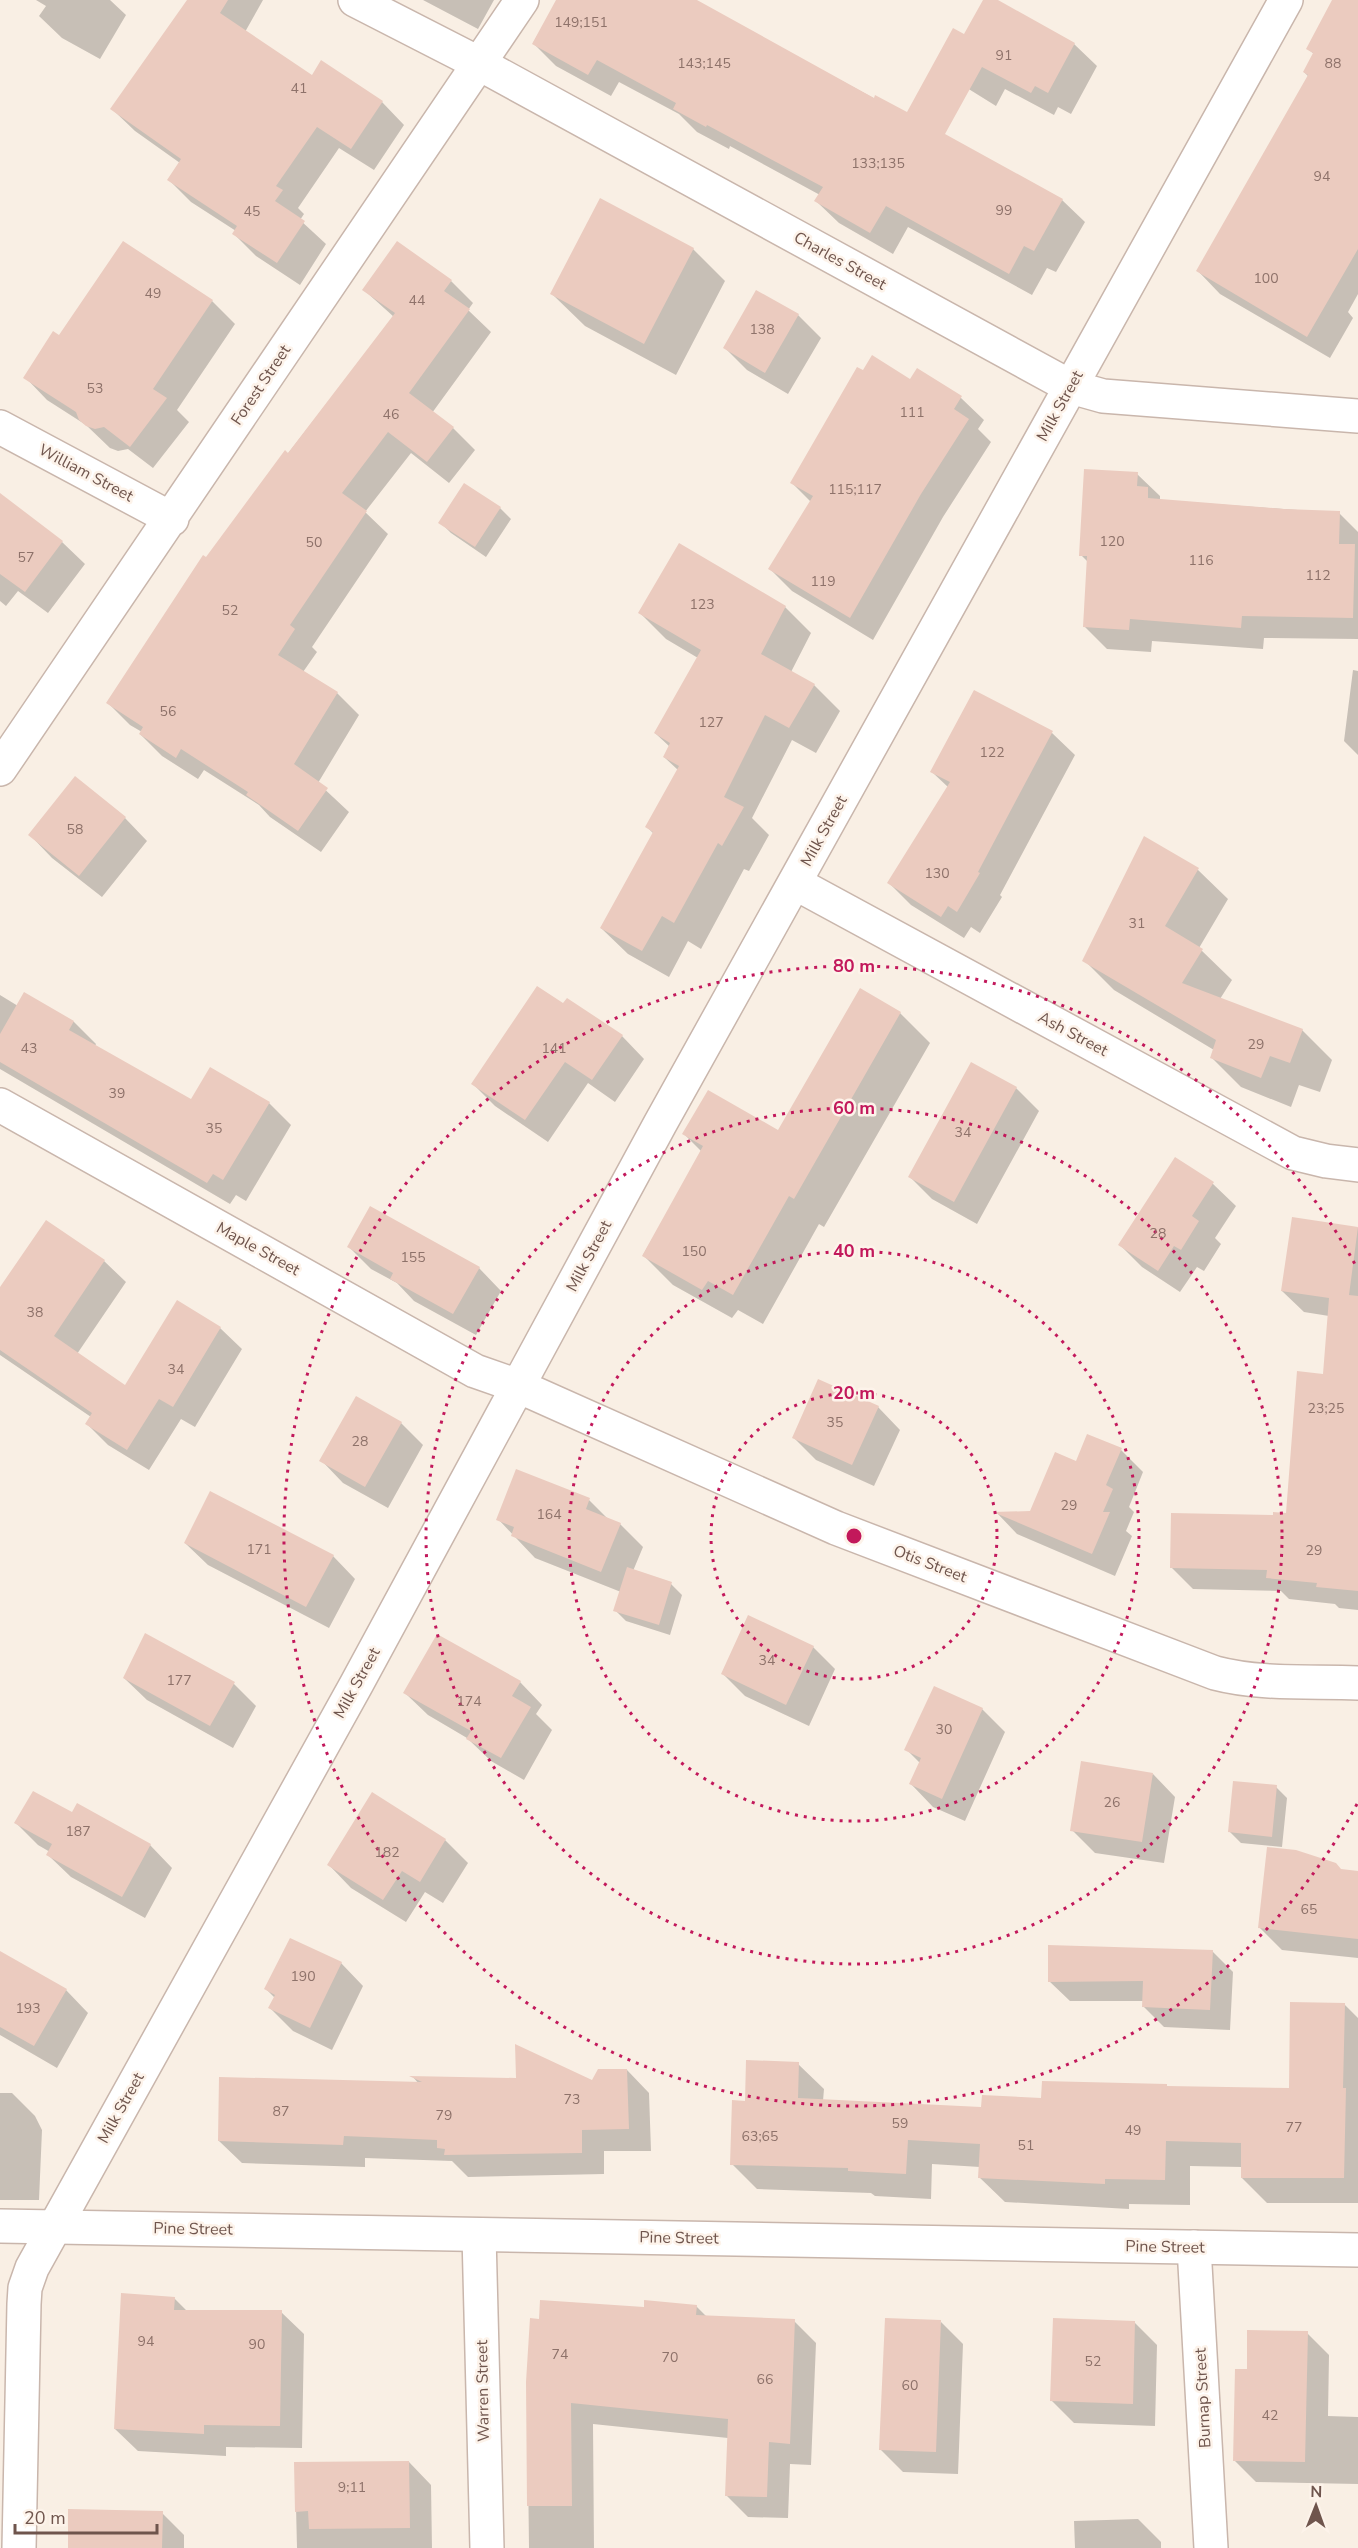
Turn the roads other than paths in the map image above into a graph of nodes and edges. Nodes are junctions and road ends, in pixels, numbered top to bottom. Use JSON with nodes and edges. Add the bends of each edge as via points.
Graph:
{"nodes":[{"id":1,"x":355,"y":0,"type":"edge"},
{"id":2,"x":522,"y":0,"type":"edge"},
{"id":3,"x":1286,"y":0,"type":"edge"},
{"id":4,"x":478,"y":63,"type":"junction"},
{"id":5,"x":1071,"y":387,"type":"junction"},
{"id":6,"x":1358,"y":416,"type":"edge"},
{"id":7,"x":0,"y":427,"type":"edge"},
{"id":8,"x":172,"y":519,"type":"junction"},
{"id":9,"x":0,"y":769,"type":"edge"},
{"id":10,"x":795,"y":883,"type":"junction"},
{"id":11,"x":0,"y":1106,"type":"edge"},
{"id":12,"x":1358,"y":1165,"type":"edge"},
{"id":13,"x":518,"y":1386,"type":"junction"},
{"id":14,"x":1358,"y":1683,"type":"edge"},
{"id":15,"x":0,"y":2226,"type":"edge"},
{"id":16,"x":55,"y":2226,"type":"junction"},
{"id":17,"x":479,"y":2235,"type":"junction"},
{"id":18,"x":1194,"y":2247,"type":"junction"},
{"id":19,"x":1358,"y":2250,"type":"edge"},
{"id":20,"x":19,"y":2548,"type":"edge"},
{"id":21,"x":487,"y":2548,"type":"edge"},
{"id":22,"x":1211,"y":2548,"type":"edge"}],
"edges":[{"from":1,"to":4,"type":"street","name":"Charles Street"},
{"from":2,"to":4,"type":"street","name":"Forest Street"},
{"from":3,"to":5,"type":"street","name":"Milk Street"},
{"from":4,"to":5,"type":"street","name":"Charles Street"},
{"from":4,"to":8,"type":"street","name":"Forest Street"},
{"from":5,"to":6,"type":"street","name":"Charles Street","via":[[1103,396]]},
{"from":5,"to":10,"type":"street","name":"Milk Street"},
{"from":7,"to":8,"type":"street","name":"William Street"},
{"from":8,"to":9,"type":"street","name":"Forest Street"},
{"from":10,"to":12,"type":"street","name":"Ash Street","via":[[1293,1153]]},
{"from":10,"to":13,"type":"street","name":"Milk Street"},
{"from":11,"to":13,"type":"street","name":"Maple Street","via":[[475,1371]]},
{"from":13,"to":14,"type":"street","name":"Otis Street","via":[[836,1528],[1215,1673],[1256,1680]]},
{"from":13,"to":16,"type":"street","name":"Milk Street"},
{"from":15,"to":16,"type":"street","name":"Pine Street"},
{"from":16,"to":17,"type":"street","name":"Pine Street"},
{"from":16,"to":20,"type":"street","name":"Milk Street","via":[[25,2288]]},
{"from":17,"to":18,"type":"street","name":"Pine Street"},
{"from":17,"to":21,"type":"street","name":"Warren Street"},
{"from":18,"to":19,"type":"street","name":"Pine Street"},
{"from":18,"to":22,"type":"street","name":"Burnap Street"}]}
